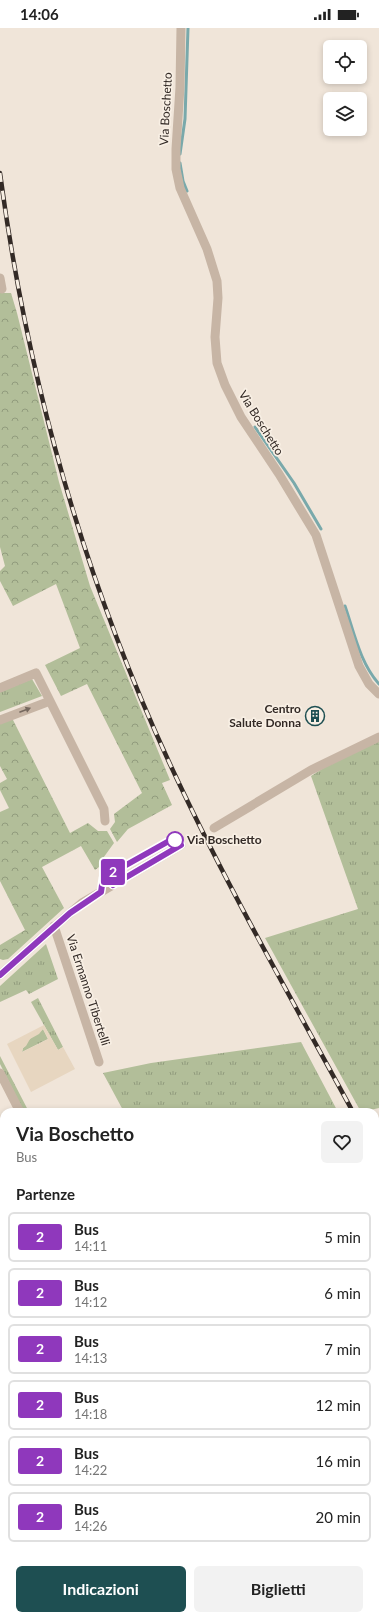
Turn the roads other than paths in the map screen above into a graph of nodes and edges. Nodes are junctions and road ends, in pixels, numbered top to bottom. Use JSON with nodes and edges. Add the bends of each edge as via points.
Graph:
{"nodes":[{"id":1,"x":181,"y":28,"type":"edge"},
{"id":2,"x":0,"y":278,"type":"edge"},
{"id":3,"x":2,"y":289,"type":"dead end"},
{"id":4,"x":0,"y":688,"type":"edge"},
{"id":5,"x":379,"y":694,"type":"edge"},
{"id":6,"x":50,"y":701,"type":"junction"},
{"id":7,"x":0,"y":720,"type":"edge"},
{"id":8,"x":379,"y":737,"type":"edge"},
{"id":9,"x":105,"y":821,"type":"dead end"},
{"id":10,"x":214,"y":828,"type":"dead end"},
{"id":11,"x":181,"y":845,"type":"dead end"},
{"id":12,"x":54,"y":926,"type":"junction"},
{"id":13,"x":0,"y":974,"type":"edge"},
{"id":14,"x":99,"y":1062,"type":"dead end"},
{"id":15,"x":0,"y":1073,"type":"edge"},
{"id":16,"x":18,"y":1108,"type":"edge"}],
"edges":[{"from":1,"to":5,"type":"street","name":"Via Boschetto","via":[[177,177],[215,274],[218,298],[216,350],[219,370],[241,417],[316,535],[359,666],[369,684]]},
{"from":2,"to":3,"type":"street"},
{"from":4,"to":6,"type":"street","via":[[36,673]]},
{"from":7,"to":6,"type":"street","one_way":true},
{"from":6,"to":9,"type":"street","via":[[104,809]]},
{"from":8,"to":10,"type":"street","via":[[311,770]]},
{"from":11,"to":12,"type":"street","via":[[82,904]]},
{"from":12,"to":13,"type":"street"},
{"from":12,"to":14,"type":"street","name":"Via Ermanno Tibertelli"},
{"from":15,"to":16,"type":"street"}]}
